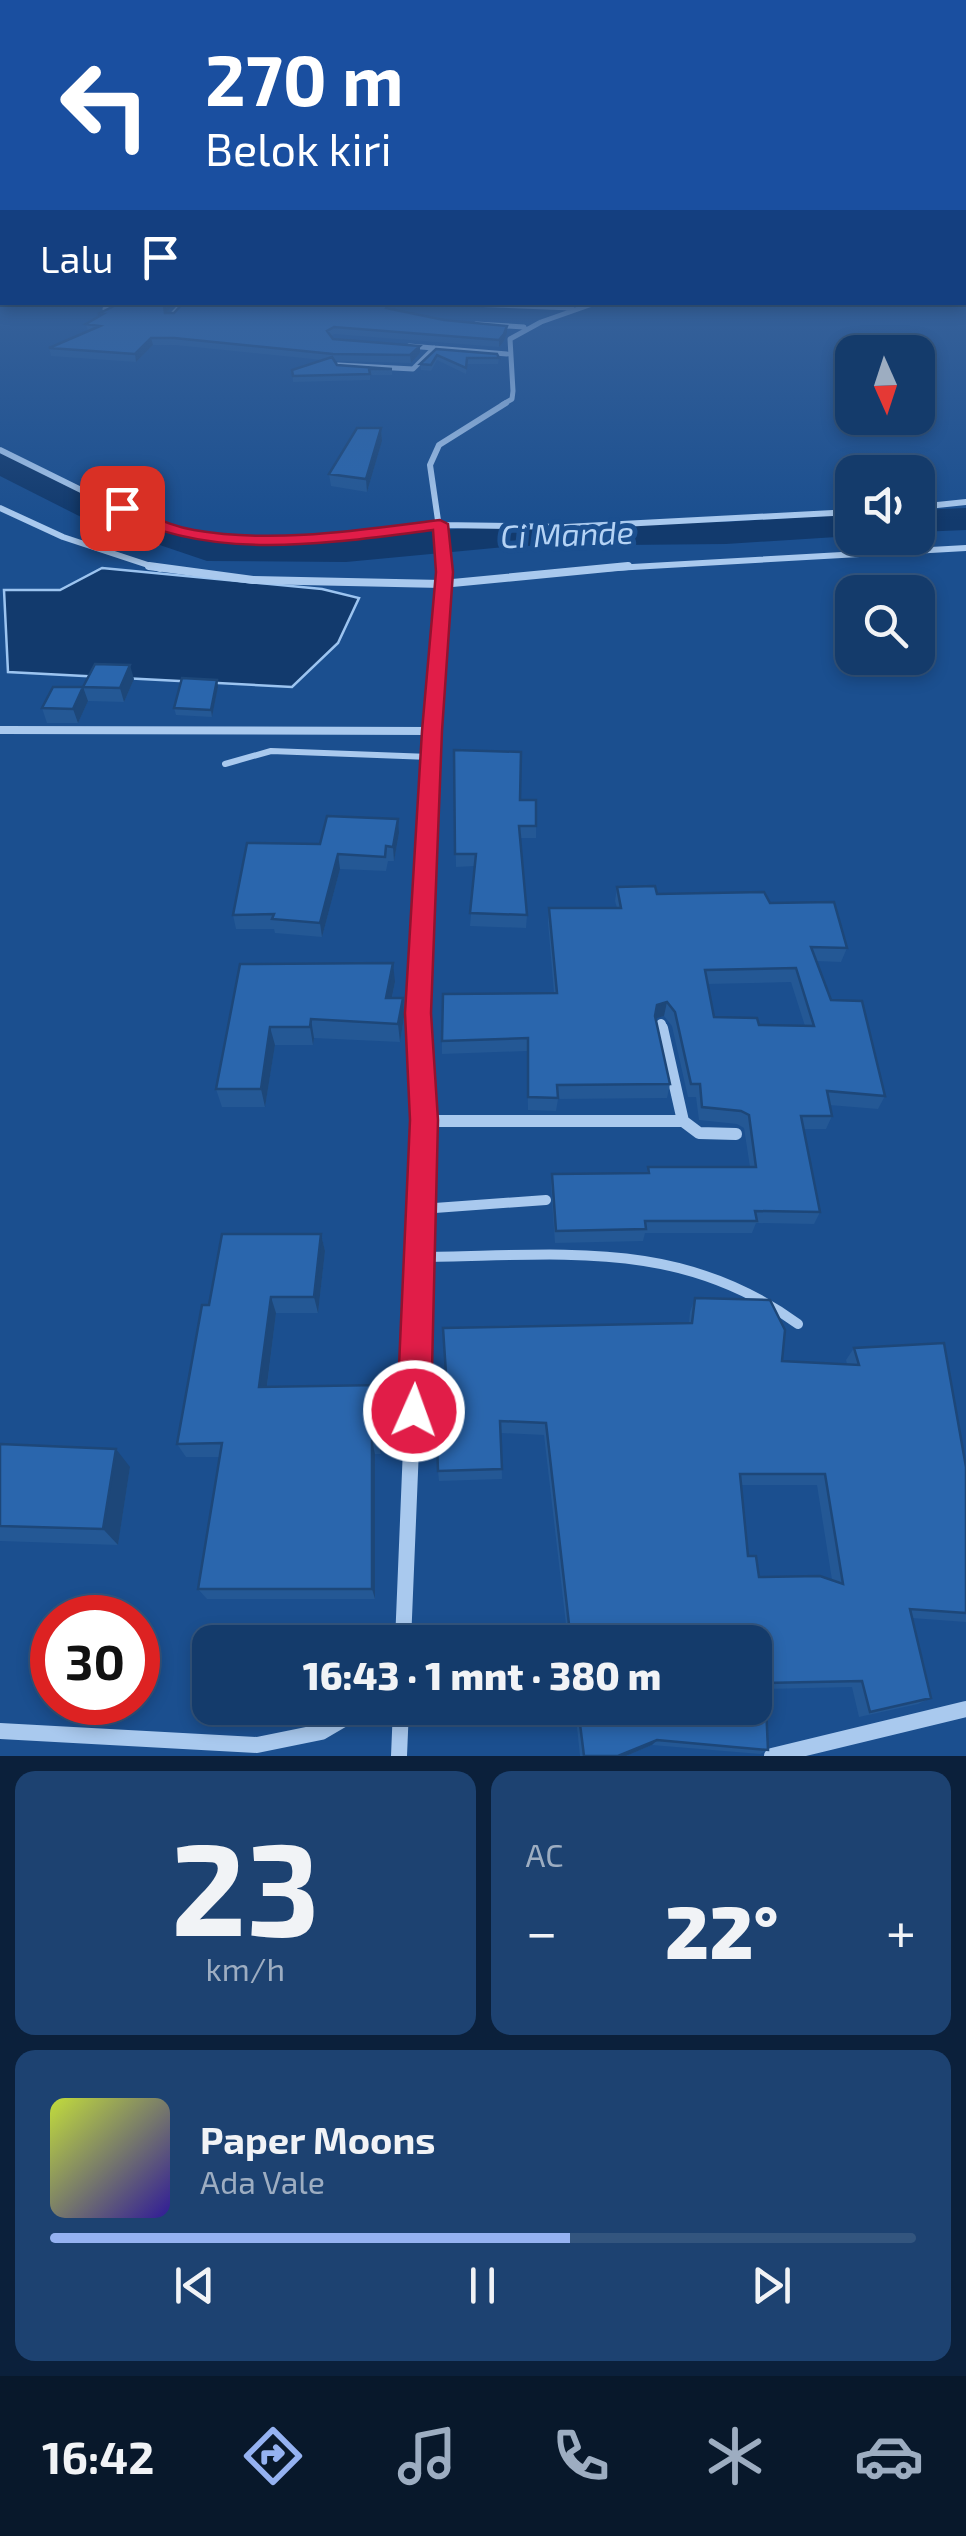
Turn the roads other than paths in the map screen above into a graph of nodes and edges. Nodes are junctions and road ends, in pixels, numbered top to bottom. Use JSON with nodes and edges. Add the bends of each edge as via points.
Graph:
{"nodes":[{"id":1,"x":426,"y":356,"type":"edge"},
{"id":2,"x":508,"y":356,"type":"edge"},
{"id":3,"x":338,"y":365,"type":"edge"},
{"id":4,"x":0,"y":450,"type":"edge"},
{"id":5,"x":966,"y":502,"type":"edge"},
{"id":6,"x":935,"y":505,"type":"edge"},
{"id":7,"x":0,"y":508,"type":"edge"},
{"id":8,"x":835,"y":513,"type":"edge"},
{"id":9,"x":440,"y":527,"type":"junction"},
{"id":10,"x":966,"y":548,"type":"edge"},
{"id":11,"x":444,"y":578,"type":"junction"},
{"id":12,"x":0,"y":730,"type":"edge"},
{"id":13,"x":432,"y":731,"type":"junction"},
{"id":14,"x":430,"y":757,"type":"junction"},
{"id":15,"x":225,"y":764,"type":"dead end"},
{"id":16,"x":660,"y":1024,"type":"edge"},
{"id":17,"x":424,"y":1120,"type":"junction"},
{"id":18,"x":683,"y":1120,"type":"junction"},
{"id":19,"x":736,"y":1134,"type":"dead end"},
{"id":20,"x":546,"y":1200,"type":"dead end"},
{"id":21,"x":420,"y":1210,"type":"junction"},
{"id":22,"x":420,"y":1256,"type":"junction"},
{"id":23,"x":798,"y":1324,"type":"dead end"},
{"id":24,"x":405,"y":1625,"type":"edge"},
{"id":25,"x":966,"y":1709,"type":"edge"},
{"id":26,"x":334,"y":1725,"type":"edge"},
{"id":27,"x":400,"y":1725,"type":"edge"},
{"id":28,"x":0,"y":1731,"type":"edge"},
{"id":29,"x":399,"y":1756,"type":"edge"},
{"id":30,"x":772,"y":1756,"type":"edge"}],
"edges":[{"from":1,"to":3,"type":"street","via":[[412,369]]},
{"from":2,"to":9,"type":"street","via":[[512,398],[439,445],[432,458]]},
{"from":4,"to":9,"type":"street","via":[[150,524],[192,535],[296,540]]},
{"from":5,"to":6,"type":"street"},
{"from":7,"to":11,"type":"street","via":[[134,564],[180,573],[253,580]]},
{"from":8,"to":9,"type":"street"},
{"from":9,"to":11,"type":"street"},
{"from":10,"to":11,"type":"street"},
{"from":11,"to":13,"type":"street"},
{"from":12,"to":13,"type":"street"},
{"from":13,"to":14,"type":"street"},
{"from":14,"to":15,"type":"lane","via":[[271,751]]},
{"from":14,"to":17,"type":"street","via":[[418,1013]]},
{"from":16,"to":18,"type":"street"},
{"from":17,"to":18,"type":"street"},
{"from":17,"to":21,"type":"street"},
{"from":18,"to":19,"type":"street","via":[[698,1134]]},
{"from":20,"to":21,"type":"lane"},
{"from":21,"to":22,"type":"street"},
{"from":22,"to":23,"type":"lane","via":[[633,1258],[752,1290]]},
{"from":22,"to":24,"type":"street"},
{"from":25,"to":30,"type":"street"},
{"from":26,"to":28,"type":"street","via":[[257,1745]]},
{"from":27,"to":29,"type":"street"}]}
